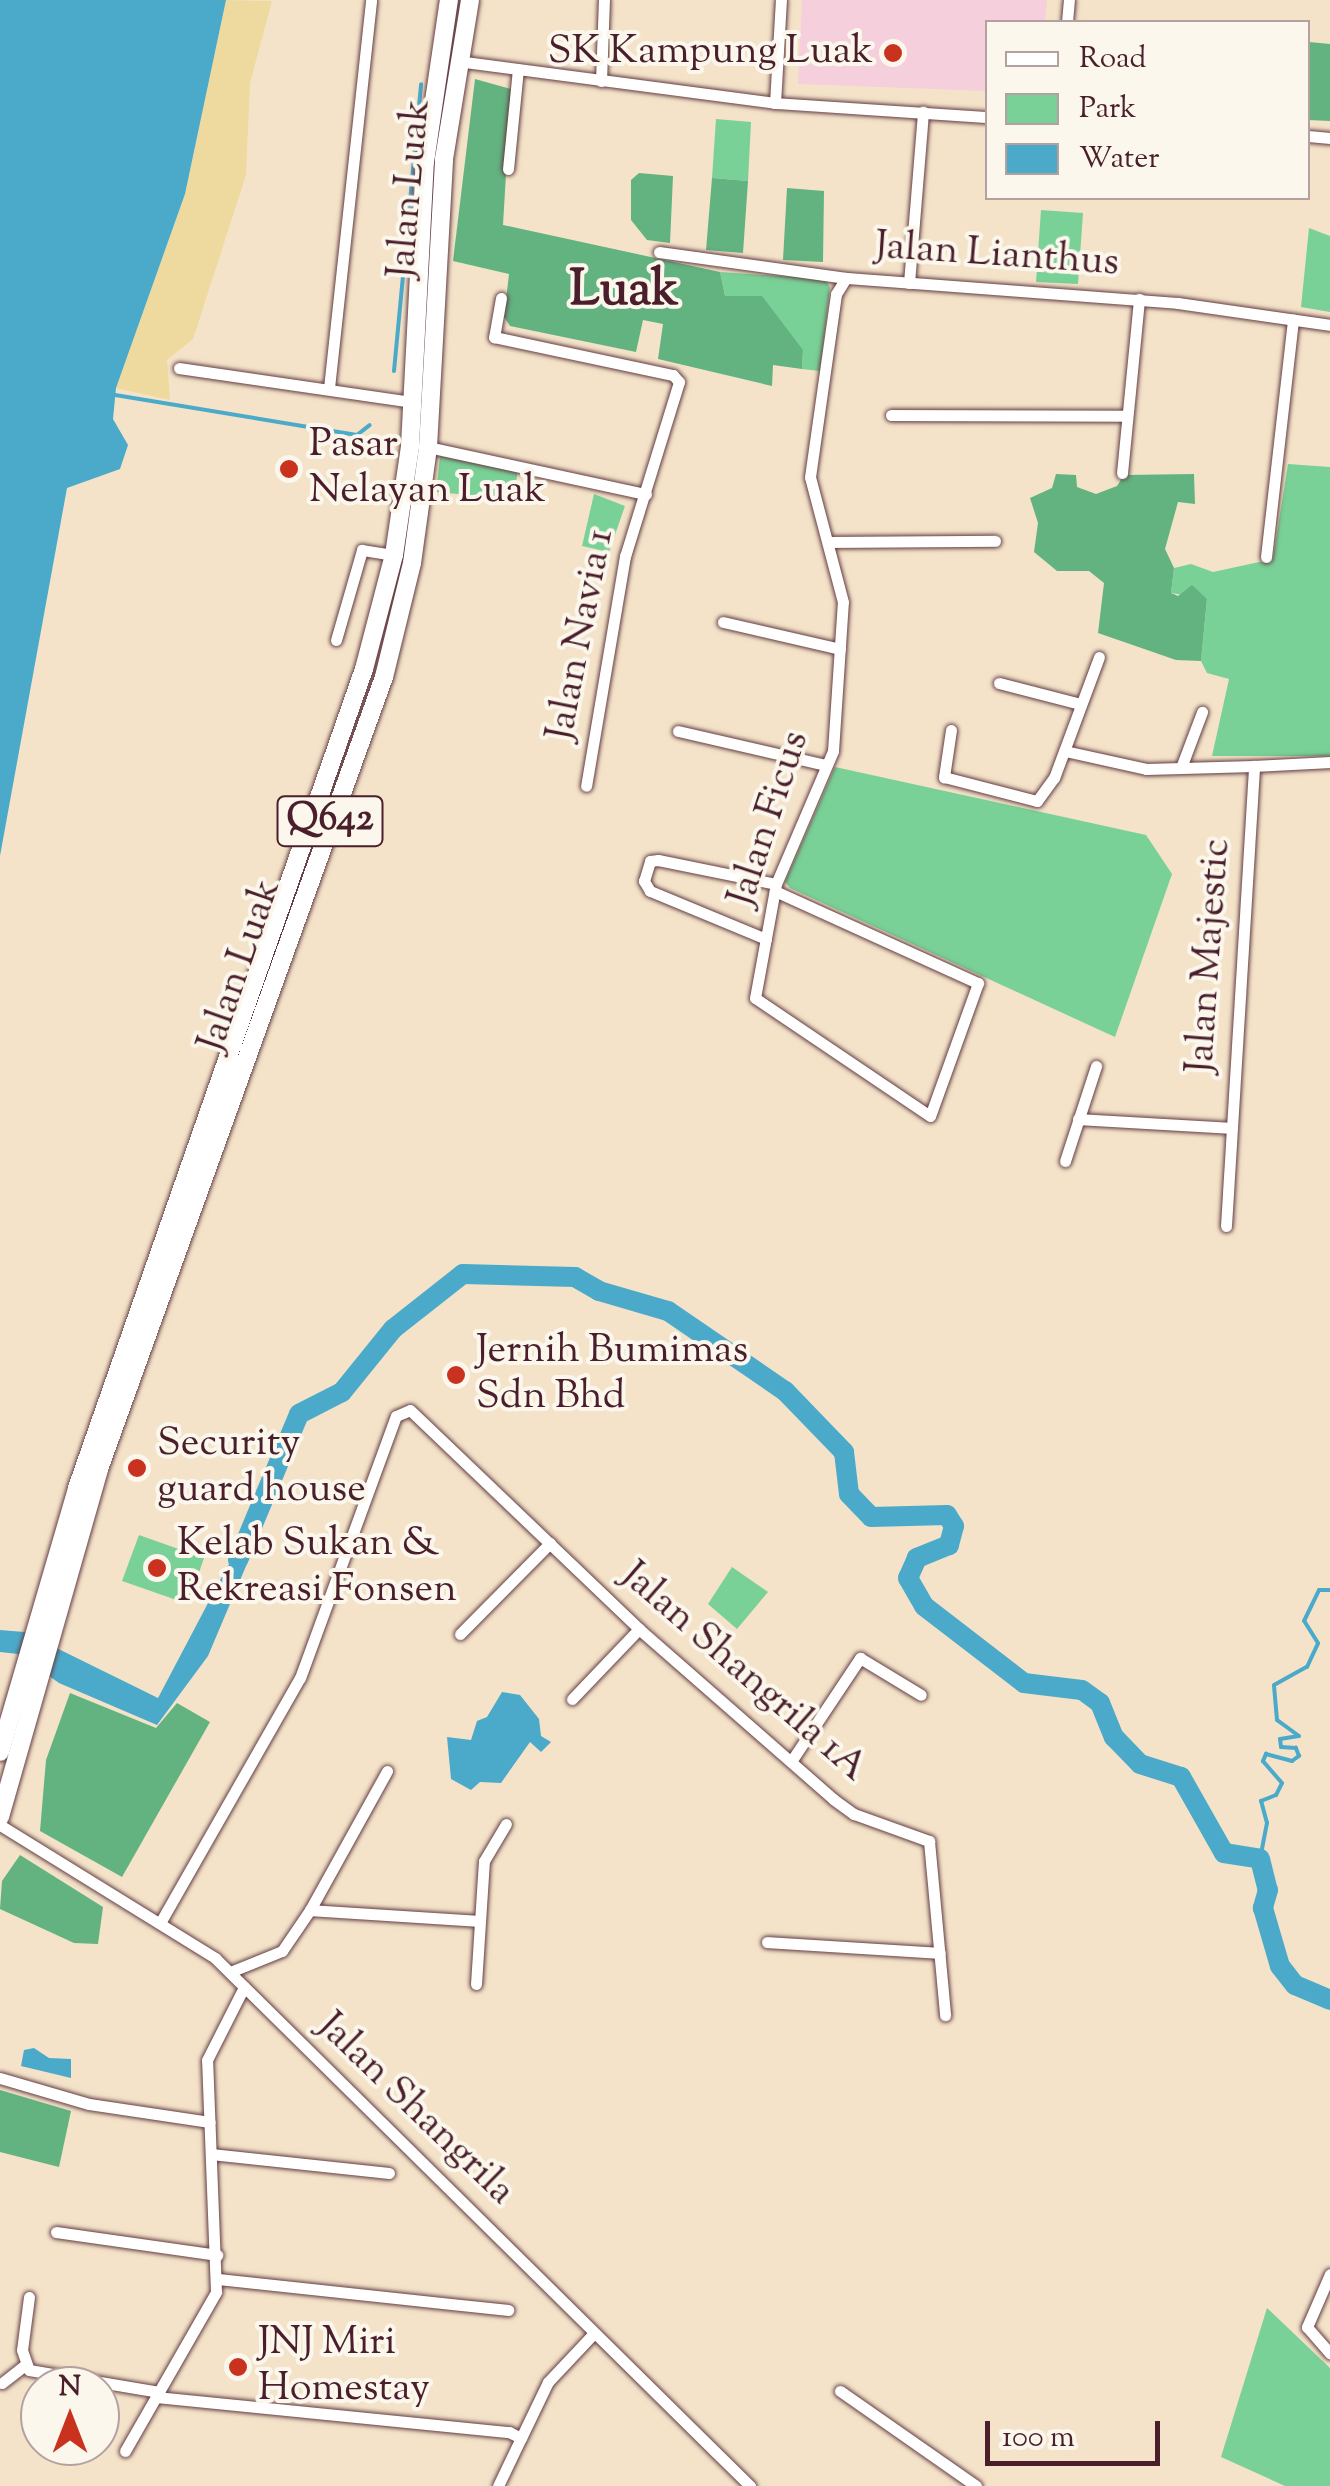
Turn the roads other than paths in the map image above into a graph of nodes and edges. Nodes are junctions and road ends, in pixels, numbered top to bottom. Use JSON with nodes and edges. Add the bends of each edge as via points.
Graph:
{"nodes":[{"id":1,"x":371,"y":0,"type":"edge"},
{"id":2,"x":449,"y":0,"type":"edge"},
{"id":3,"x":470,"y":0,"type":"edge"},
{"id":4,"x":604,"y":0,"type":"edge"},
{"id":5,"x":781,"y":0,"type":"edge"},
{"id":6,"x":457,"y":61,"type":"junction"},
{"id":7,"x":518,"y":69,"type":"junction"},
{"id":8,"x":601,"y":81,"type":"junction"},
{"id":9,"x":774,"y":103,"type":"junction"},
{"id":10,"x":923,"y":112,"type":"junction"},
{"id":11,"x":985,"y":116,"type":"edge"},
{"id":12,"x":508,"y":169,"type":"dead end"},
{"id":13,"x":660,"y":252,"type":"dead end"},
{"id":14,"x":846,"y":278,"type":"junction"},
{"id":15,"x":909,"y":283,"type":"junction"},
{"id":16,"x":501,"y":298,"type":"dead end"},
{"id":17,"x":1138,"y":299,"type":"junction"},
{"id":18,"x":1293,"y":320,"type":"junction"},
{"id":19,"x":1330,"y":325,"type":"edge"},
{"id":20,"x":179,"y":368,"type":"dead end"},
{"id":21,"x":329,"y":388,"type":"junction"},
{"id":22,"x":413,"y":402,"type":"junction"},
{"id":23,"x":890,"y":415,"type":"dead end"},
{"id":24,"x":1126,"y":416,"type":"junction"},
{"id":25,"x":428,"y":447,"type":"junction"},
{"id":26,"x":1122,"y":472,"type":"dead end"},
{"id":27,"x":646,"y":494,"type":"junction"},
{"id":28,"x":995,"y":541,"type":"dead end"},
{"id":29,"x":832,"y":542,"type":"junction"},
{"id":30,"x":394,"y":555,"type":"junction"},
{"id":31,"x":1266,"y":556,"type":"dead end"},
{"id":32,"x":723,"y":622,"type":"dead end"},
{"id":33,"x":336,"y":640,"type":"dead end"},
{"id":34,"x":840,"y":649,"type":"junction"},
{"id":35,"x":1099,"y":657,"type":"dead end"},
{"id":36,"x":998,"y":684,"type":"dead end"},
{"id":37,"x":1080,"y":704,"type":"junction"},
{"id":38,"x":1202,"y":712,"type":"dead end"},
{"id":39,"x":952,"y":730,"type":"dead end"},
{"id":40,"x":678,"y":731,"type":"dead end"},
{"id":41,"x":1065,"y":750,"type":"junction"},
{"id":42,"x":355,"y":758,"type":"junction"},
{"id":43,"x":1330,"y":762,"type":"edge"},
{"id":44,"x":825,"y":765,"type":"junction"},
{"id":45,"x":1182,"y":765,"type":"junction"},
{"id":46,"x":1254,"y":766,"type":"junction"},
{"id":47,"x":586,"y":786,"type":"dead end"},
{"id":48,"x":305,"y":823,"type":"junction"},
{"id":49,"x":319,"y":850,"type":"junction"},
{"id":50,"x":776,"y":888,"type":"junction"},
{"id":51,"x":272,"y":917,"type":"junction"},
{"id":52,"x":766,"y":939,"type":"junction"},
{"id":53,"x":1096,"y":1066,"type":"dead end"},
{"id":54,"x":1078,"y":1119,"type":"junction"},
{"id":55,"x":1232,"y":1128,"type":"junction"},
{"id":56,"x":1066,"y":1161,"type":"dead end"},
{"id":57,"x":1226,"y":1226,"type":"dead end"},
{"id":58,"x":550,"y":1543,"type":"junction"},
{"id":59,"x":49,"y":1610,"type":"junction"},
{"id":60,"x":640,"y":1629,"type":"junction"},
{"id":61,"x":460,"y":1634,"type":"dead end"},
{"id":62,"x":27,"y":1688,"type":"junction"},
{"id":63,"x":922,"y":1695,"type":"dead end"},
{"id":64,"x":572,"y":1700,"type":"dead end"},
{"id":65,"x":0,"y":1752,"type":"edge"},
{"id":66,"x":792,"y":1760,"type":"junction"},
{"id":67,"x":387,"y":1771,"type":"dead end"},
{"id":68,"x":0,"y":1817,"type":"edge"},
{"id":69,"x":506,"y":1824,"type":"dead end"},
{"id":70,"x":0,"y":1825,"type":"edge"},
{"id":71,"x":310,"y":1910,"type":"junction"},
{"id":72,"x":479,"y":1922,"type":"junction"},
{"id":73,"x":160,"y":1923,"type":"junction"},
{"id":74,"x":766,"y":1942,"type":"dead end"},
{"id":75,"x":940,"y":1953,"type":"junction"},
{"id":76,"x":230,"y":1972,"type":"junction"},
{"id":77,"x":476,"y":1984,"type":"dead end"},
{"id":78,"x":244,"y":1987,"type":"junction"},
{"id":79,"x":945,"y":2014,"type":"dead end"},
{"id":80,"x":0,"y":2078,"type":"edge"},
{"id":81,"x":210,"y":2122,"type":"junction"},
{"id":82,"x":212,"y":2154,"type":"junction"},
{"id":83,"x":390,"y":2174,"type":"dead end"},
{"id":84,"x":56,"y":2232,"type":"dead end"},
{"id":85,"x":217,"y":2255,"type":"junction"},
{"id":86,"x":1330,"y":2274,"type":"edge"},
{"id":87,"x":218,"y":2279,"type":"junction"},
{"id":88,"x":29,"y":2298,"type":"dead end"},
{"id":89,"x":508,"y":2310,"type":"dead end"},
{"id":90,"x":594,"y":2333,"type":"junction"},
{"id":91,"x":1330,"y":2353,"type":"edge"},
{"id":92,"x":25,"y":2366,"type":"edge"},
{"id":93,"x":20,"y":2369,"type":"edge"},
{"id":94,"x":2,"y":2382,"type":"dead end"},
{"id":95,"x":120,"y":2386,"type":"edge"},
{"id":96,"x":840,"y":2391,"type":"dead end"},
{"id":97,"x":158,"y":2394,"type":"junction"},
{"id":98,"x":520,"y":2438,"type":"junction"},
{"id":99,"x":125,"y":2451,"type":"dead end"},
{"id":100,"x":498,"y":2486,"type":"edge"},
{"id":101,"x":750,"y":2486,"type":"edge"},
{"id":102,"x":976,"y":2486,"type":"edge"}],
"edges":[{"from":1,"to":21,"type":"street"},
{"from":2,"to":22,"type":"main road","name":"Jalan Luak","number":"Q642","via":[[425,162]]},
{"from":3,"to":6,"type":"main road","name":"Jalan Luak","number":"Q642"},
{"from":4,"to":8,"type":"street"},
{"from":5,"to":9,"type":"street"},
{"from":6,"to":7,"type":"street"},
{"from":6,"to":25,"type":"main road","name":"Jalan Luak","number":"Q642","via":[[444,160]]},
{"from":7,"to":8,"type":"street"},
{"from":7,"to":12,"type":"street"},
{"from":8,"to":9,"type":"street"},
{"from":9,"to":10,"type":"street"},
{"from":10,"to":11,"type":"street"},
{"from":10,"to":15,"type":"street"},
{"from":13,"to":14,"type":"street","name":"Jalan Lianthus"},
{"from":14,"to":15,"type":"street","name":"Jalan Lianthus"},
{"from":14,"to":29,"type":"street","name":"Jalan Ficus","via":[[836,294],[810,477],[812,501]]},
{"from":15,"to":17,"type":"street","name":"Jalan Lianthus"},
{"from":16,"to":27,"type":"street","name":"Jalan Navia 1","via":[[494,337],[673,375],[679,382]]},
{"from":17,"to":18,"type":"street","name":"Jalan Lianthus"},
{"from":17,"to":24,"type":"street"},
{"from":18,"to":19,"type":"street","name":"Jalan Lianthus"},
{"from":18,"to":31,"type":"street"},
{"from":20,"to":21,"type":"street"},
{"from":21,"to":22,"type":"street"},
{"from":22,"to":30,"type":"main road","name":"Jalan Luak","number":"Q642"},
{"from":23,"to":24,"type":"street"},
{"from":24,"to":26,"type":"street"},
{"from":25,"to":27,"type":"street"},
{"from":25,"to":42,"type":"main road","name":"Jalan Luak","number":"Q642","via":[[412,563]]},
{"from":27,"to":47,"type":"street","name":"Jalan Navia 1","via":[[625,556]]},
{"from":28,"to":29,"type":"street"},
{"from":29,"to":34,"type":"street","name":"Jalan Ficus","via":[[843,602]]},
{"from":30,"to":33,"type":"street","via":[[362,550]]},
{"from":30,"to":48,"type":"main road","name":"Jalan Luak","number":"Q642","via":[[364,669]]},
{"from":32,"to":34,"type":"street"},
{"from":34,"to":44,"type":"street","name":"Jalan Ficus","via":[[833,751]]},
{"from":35,"to":37,"type":"street"},
{"from":36,"to":37,"type":"street"},
{"from":37,"to":41,"type":"street"},
{"from":38,"to":45,"type":"street"},
{"from":39,"to":41,"type":"street","via":[[944,778],[1026,802],[1044,795]]},
{"from":40,"to":44,"type":"street"},
{"from":41,"to":45,"type":"street","via":[[1123,766]]},
{"from":42,"to":48,"type":"main road","via":[[326,820]]},
{"from":42,"to":49,"type":"main road","name":"Jalan Luak","number":"Q642"},
{"from":43,"to":46,"type":"street"},
{"from":44,"to":50,"type":"street","name":"Jalan Ficus"},
{"from":45,"to":46,"type":"street"},
{"from":46,"to":55,"type":"street","name":"Jalan Majestic"},
{"from":48,"to":51,"type":"main road","name":"Jalan Luak","number":"Q642"},
{"from":49,"to":51,"type":"main road","via":[[305,850]]},
{"from":49,"to":59,"type":"main road","name":"Jalan Luak","number":"Q642"},
{"from":50,"to":52,"type":"street","name":"Jalan Ficus"},
{"from":50,"to":52,"type":"street","via":[[658,860],[650,861],[644,881],[650,891]]},
{"from":50,"to":52,"type":"street","name":"Jalan Ficus","via":[[978,982],[930,1116],[755,998]]},
{"from":51,"to":59,"type":"main road","name":"Jalan Luak","number":"Q642"},
{"from":53,"to":54,"type":"street"},
{"from":54,"to":55,"type":"street"},
{"from":54,"to":56,"type":"street"},
{"from":55,"to":57,"type":"street","name":"Jalan Majestic"},
{"from":58,"to":60,"type":"street","name":"Jalan Shangrila 1A"},
{"from":58,"to":61,"type":"street"},
{"from":58,"to":73,"type":"street","name":"Jalan Shangrila 1A","via":[[420,1414],[396,1416],[300,1678]]},
{"from":59,"to":62,"type":"main road","name":"Jalan Luak","number":"Q642"},
{"from":60,"to":64,"type":"street"},
{"from":60,"to":66,"type":"street","name":"Jalan Shangrila 1A"},
{"from":62,"to":65,"type":"main road","name":"Jalan Luak","number":"Q642"},
{"from":62,"to":68,"type":"main road","name":"Jalan Luak","number":"Q642"},
{"from":63,"to":66,"type":"street","via":[[860,1658]]},
{"from":66,"to":75,"type":"street","name":"Jalan Shangrila 1A","via":[[854,1814],[929,1841]]},
{"from":67,"to":71,"type":"street"},
{"from":69,"to":72,"type":"street","via":[[484,1861]]},
{"from":70,"to":73,"type":"street","name":"Jalan Shangrila"},
{"from":71,"to":72,"type":"street"},
{"from":71,"to":76,"type":"street","via":[[282,1951]]},
{"from":72,"to":77,"type":"street"},
{"from":73,"to":76,"type":"street","name":"Jalan Shangrila"},
{"from":74,"to":75,"type":"street"},
{"from":75,"to":79,"type":"street","name":"Jalan Shangrila 1A"},
{"from":76,"to":78,"type":"street","name":"Jalan Shangrila"},
{"from":78,"to":81,"type":"street","via":[[207,2060]]},
{"from":78,"to":90,"type":"street","name":"Jalan Shangrila"},
{"from":80,"to":81,"type":"street","via":[[89,2104]]},
{"from":81,"to":82,"type":"street"},
{"from":82,"to":83,"type":"street"},
{"from":82,"to":85,"type":"street"},
{"from":84,"to":85,"type":"street"},
{"from":85,"to":87,"type":"street"},
{"from":86,"to":91,"type":"street","via":[[1307,2327]]},
{"from":87,"to":89,"type":"street"},
{"from":87,"to":97,"type":"street"},
{"from":88,"to":92,"type":"street"},
{"from":90,"to":98,"type":"street","via":[[548,2382]]},
{"from":90,"to":101,"type":"street","name":"Jalan Shangrila"},
{"from":93,"to":94,"type":"street"},
{"from":95,"to":97,"type":"street"},
{"from":96,"to":102,"type":"street"},
{"from":97,"to":98,"type":"street"},
{"from":97,"to":99,"type":"street"},
{"from":98,"to":100,"type":"street"}]}
